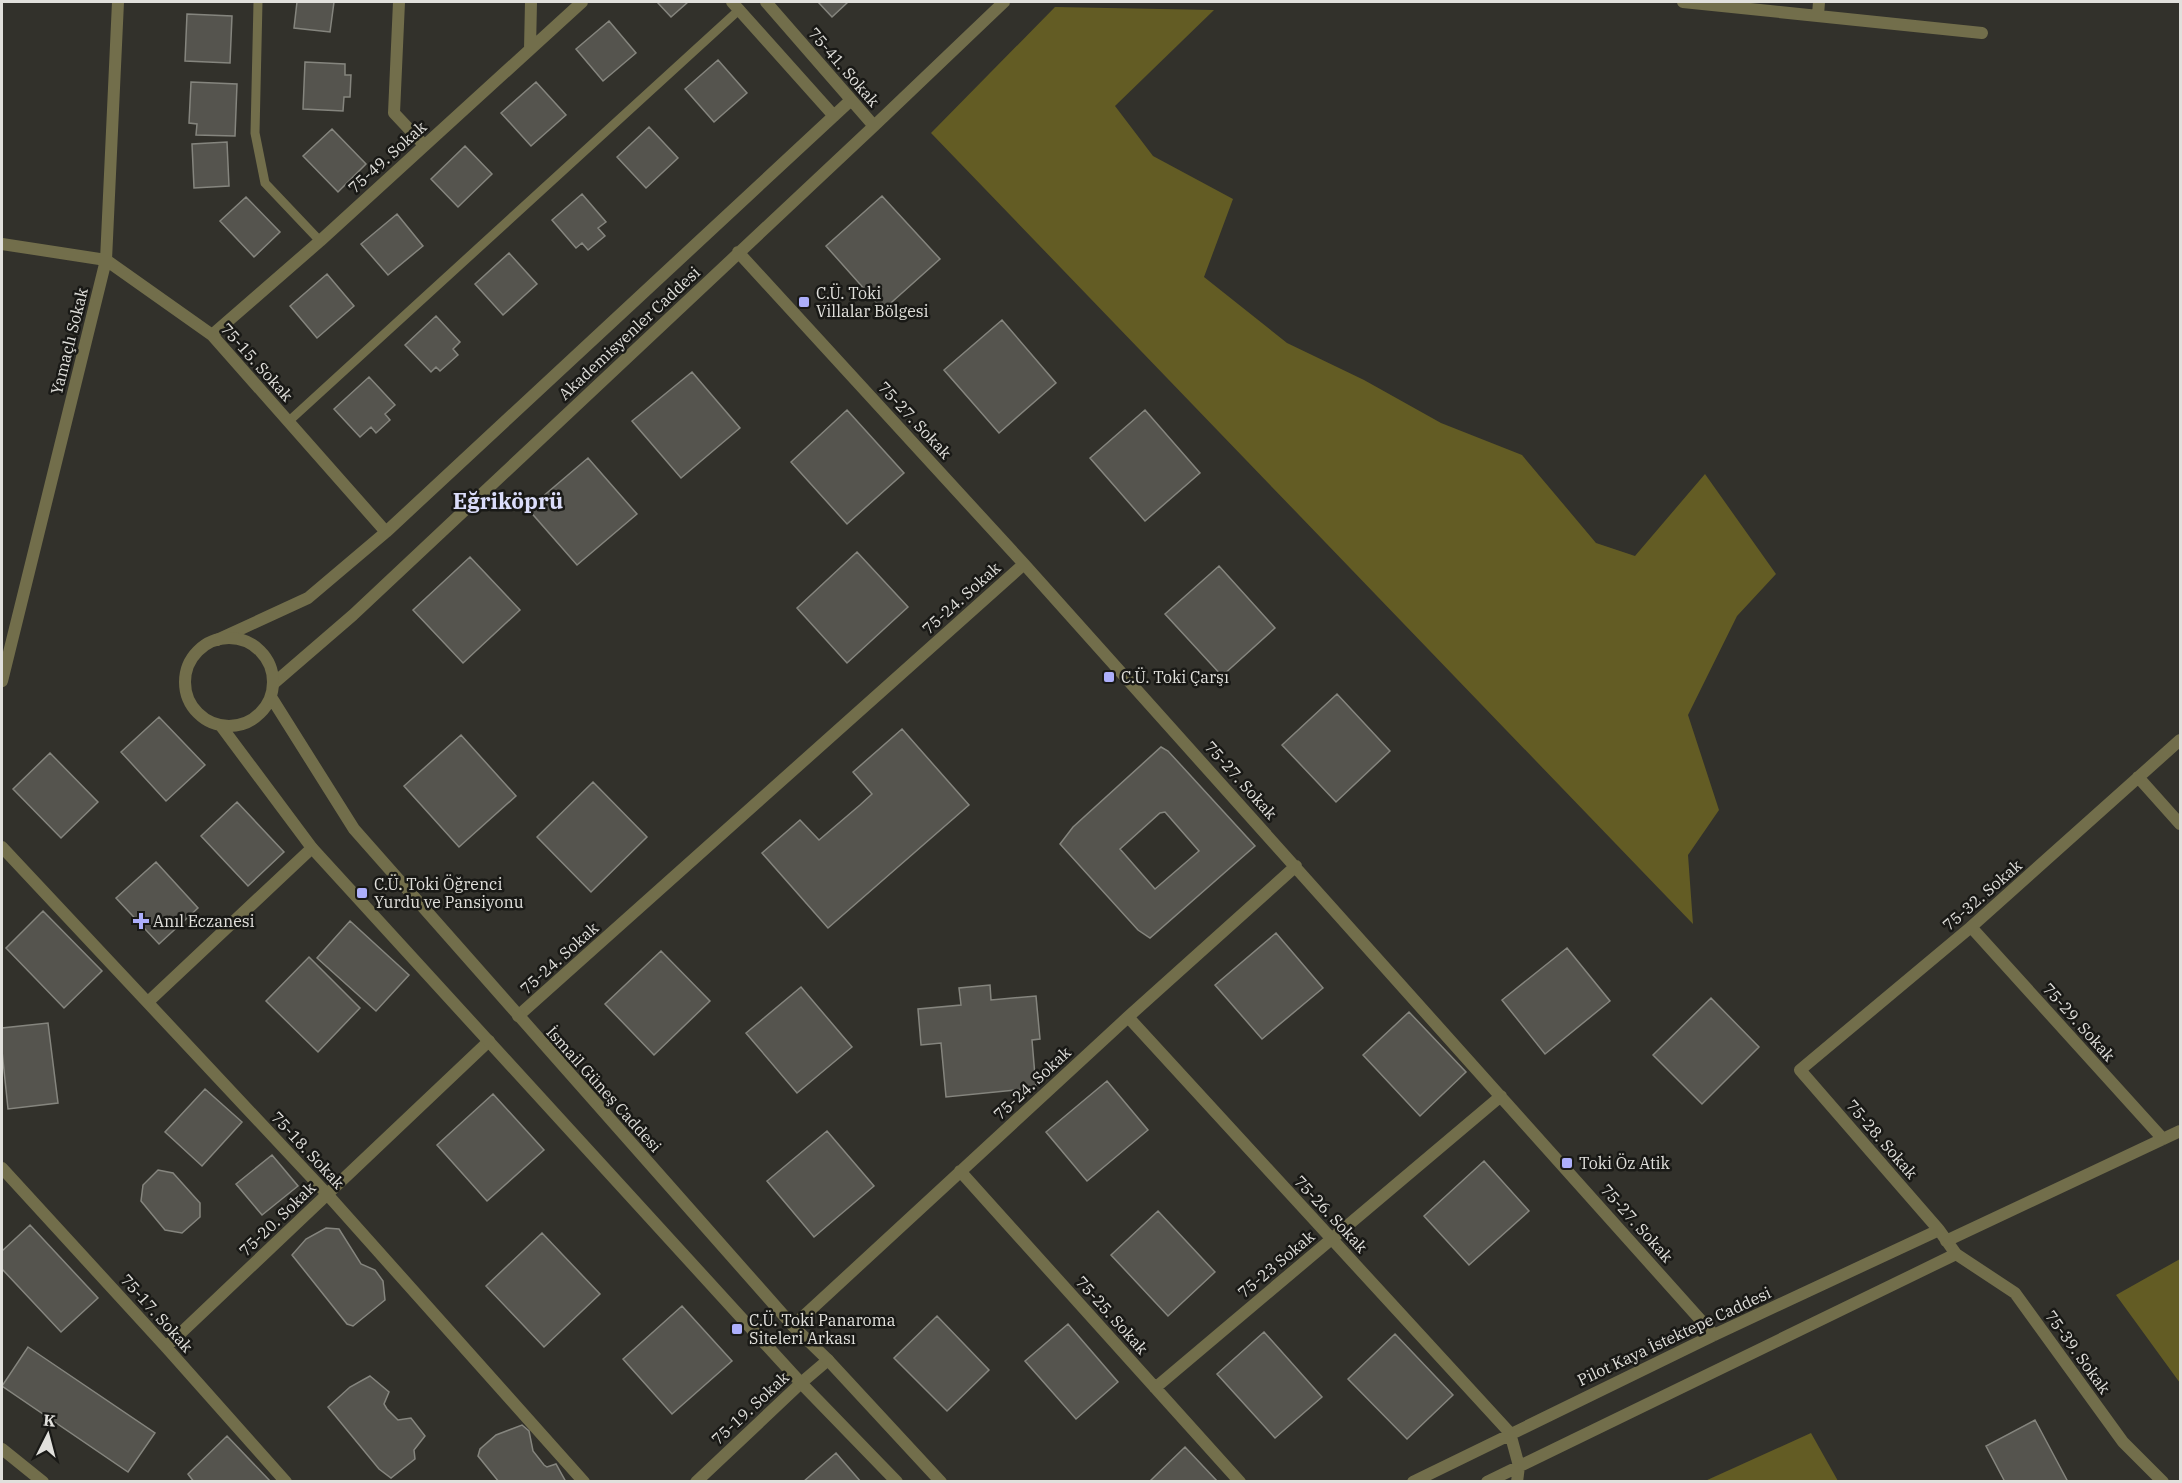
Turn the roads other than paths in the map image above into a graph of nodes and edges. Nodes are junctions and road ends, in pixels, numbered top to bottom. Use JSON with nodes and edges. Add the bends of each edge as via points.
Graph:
{"nodes":[{"id":1,"x":118,"y":2,"type":"edge"},
{"id":2,"x":258,"y":2,"type":"edge"},
{"id":3,"x":399,"y":2,"type":"edge"},
{"id":4,"x":531,"y":2,"type":"edge"},
{"id":5,"x":582,"y":2,"type":"edge"},
{"id":6,"x":766,"y":2,"type":"edge"},
{"id":7,"x":1004,"y":2,"type":"edge"},
{"id":8,"x":1683,"y":2,"type":"edge"},
{"id":9,"x":1819,"y":2,"type":"edge"},
{"id":10,"x":736,"y":5,"type":"edge"},
{"id":11,"x":1818,"y":15,"type":"junction"},
{"id":12,"x":1982,"y":33,"type":"dead end"},
{"id":13,"x":530,"y":49,"type":"junction"},
{"id":14,"x":851,"y":100,"type":"junction"},
{"id":15,"x":834,"y":116,"type":"junction"},
{"id":16,"x":874,"y":126,"type":"junction"},
{"id":17,"x":424,"y":145,"type":"junction"},
{"id":18,"x":320,"y":241,"type":"junction"},
{"id":19,"x":2,"y":244,"type":"edge"},
{"id":20,"x":738,"y":252,"type":"junction"},
{"id":21,"x":106,"y":260,"type":"junction"},
{"id":22,"x":212,"y":335,"type":"junction"},
{"id":23,"x":289,"y":421,"type":"junction"},
{"id":24,"x":387,"y":532,"type":"junction"},
{"id":25,"x":1024,"y":564,"type":"junction"},
{"id":26,"x":217,"y":640,"type":"junction"},
{"id":27,"x":2,"y":681,"type":"edge"},
{"id":28,"x":273,"y":684,"type":"junction"},
{"id":29,"x":271,"y":698,"type":"junction"},
{"id":30,"x":221,"y":726,"type":"junction"},
{"id":31,"x":2181,"y":740,"type":"edge"},
{"id":32,"x":2138,"y":777,"type":"junction"},
{"id":33,"x":2181,"y":824,"type":"edge"},
{"id":34,"x":2,"y":847,"type":"edge"},
{"id":35,"x":312,"y":848,"type":"junction"},
{"id":36,"x":1296,"y":866,"type":"junction"},
{"id":37,"x":1971,"y":927,"type":"junction"},
{"id":38,"x":148,"y":1002,"type":"junction"},
{"id":39,"x":518,"y":1016,"type":"junction"},
{"id":40,"x":1128,"y":1017,"type":"junction"},
{"id":41,"x":489,"y":1041,"type":"junction"},
{"id":42,"x":1800,"y":1070,"type":"joint"},
{"id":43,"x":1501,"y":1096,"type":"junction"},
{"id":44,"x":2181,"y":1131,"type":"edge"},
{"id":45,"x":2163,"y":1139,"type":"junction"},
{"id":46,"x":2,"y":1168,"type":"edge"},
{"id":47,"x":960,"y":1171,"type":"junction"},
{"id":48,"x":327,"y":1194,"type":"junction"},
{"id":49,"x":1938,"y":1230,"type":"junction"},
{"id":50,"x":1331,"y":1239,"type":"junction"},
{"id":51,"x":1946,"y":1241,"type":"junction"},
{"id":52,"x":1956,"y":1254,"type":"junction"},
{"id":53,"x":793,"y":1326,"type":"junction"},
{"id":54,"x":1714,"y":1335,"type":"junction"},
{"id":55,"x":166,"y":1347,"type":"junction"},
{"id":56,"x":828,"y":1360,"type":"junction"},
{"id":57,"x":801,"y":1383,"type":"junction"},
{"id":58,"x":1155,"y":1388,"type":"junction"},
{"id":59,"x":1510,"y":1433,"type":"junction"},
{"id":60,"x":2,"y":1449,"type":"edge"},
{"id":61,"x":1519,"y":1466,"type":"junction"},
{"id":62,"x":43,"y":1482,"type":"edge"},
{"id":63,"x":286,"y":1482,"type":"edge"},
{"id":64,"x":584,"y":1482,"type":"edge"},
{"id":65,"x":696,"y":1482,"type":"edge"},
{"id":66,"x":897,"y":1482,"type":"edge"},
{"id":67,"x":941,"y":1482,"type":"edge"},
{"id":68,"x":1240,"y":1482,"type":"edge"},
{"id":69,"x":1413,"y":1482,"type":"edge"},
{"id":70,"x":1487,"y":1482,"type":"edge"},
{"id":71,"x":1517,"y":1482,"type":"edge"},
{"id":72,"x":2163,"y":1482,"type":"edge"}],
"edges":[{"from":1,"to":21,"type":"street","name":"Yamaçlı Sokak"},
{"from":2,"to":18,"type":"lane","via":[[255,133],[266,183]]},
{"from":3,"to":17,"type":"street","via":[[394,113]]},
{"from":4,"to":13,"type":"street"},
{"from":5,"to":13,"type":"street","name":"75-49. Sokak"},
{"from":6,"to":14,"type":"street","name":"75-41. Sokak"},
{"from":7,"to":16,"type":"street","name":"Akademisyenler Caddesi"},
{"from":8,"to":11,"type":"street"},
{"from":9,"to":11,"type":"street"},
{"from":10,"to":15,"type":"street"},
{"from":10,"to":23,"type":"lane"},
{"from":11,"to":12,"type":"street"},
{"from":13,"to":17,"type":"street","name":"75-49. Sokak"},
{"from":14,"to":15,"type":"street","name":"Akademisyenler Caddesi"},
{"from":14,"to":16,"type":"street","name":"75-41. Sokak"},
{"from":15,"to":24,"type":"street","name":"Akademisyenler Caddesi"},
{"from":16,"to":20,"type":"street","name":"Akademisyenler Caddesi"},
{"from":17,"to":18,"type":"street","name":"75-49. Sokak"},
{"from":18,"to":22,"type":"street","name":"75-49. Sokak"},
{"from":19,"to":21,"type":"street","name":"75-15. Sokak"},
{"from":20,"to":25,"type":"street","name":"75-27. Sokak"},
{"from":20,"to":28,"type":"street","name":"Akademisyenler Caddesi","via":[[353,615]]},
{"from":21,"to":22,"type":"street","name":"75-15. Sokak"},
{"from":21,"to":27,"type":"street","name":"Yamaçlı Sokak"},
{"from":22,"to":23,"type":"street","name":"75-15. Sokak"},
{"from":23,"to":24,"type":"street","name":"75-15. Sokak"},
{"from":24,"to":26,"type":"street","name":"Akademisyenler Caddesi","via":[[308,598]]},
{"from":25,"to":36,"type":"street","name":"75-27. Sokak"},
{"from":25,"to":39,"type":"street","name":"75-24. Sokak"},
{"from":26,"to":28,"type":"street","via":[[244,640],[256,647],[272,670]]},
{"from":26,"to":30,"type":"street","via":[[194,655],[185,682],[195,711]]},
{"from":28,"to":29,"type":"street"},
{"from":29,"to":30,"type":"street","via":[[251,720]]},
{"from":29,"to":39,"type":"street","name":"İsmail Güneş Caddesi","via":[[354,829]]},
{"from":30,"to":35,"type":"street"},
{"from":31,"to":32,"type":"street","name":"75-32. Sokak"},
{"from":32,"to":33,"type":"street"},
{"from":32,"to":37,"type":"street","name":"75-32. Sokak"},
{"from":34,"to":38,"type":"street","name":"75-18. Sokak"},
{"from":35,"to":38,"type":"street"},
{"from":35,"to":41,"type":"street"},
{"from":36,"to":40,"type":"street","name":"75-24. Sokak"},
{"from":36,"to":43,"type":"street","name":"75-27. Sokak"},
{"from":37,"to":42,"type":"street","name":"75-32. Sokak"},
{"from":37,"to":45,"type":"street","name":"75-29. Sokak"},
{"from":38,"to":48,"type":"street","name":"75-18. Sokak"},
{"from":39,"to":53,"type":"street","name":"İsmail Güneş Caddesi"},
{"from":40,"to":47,"type":"street","name":"75-24. Sokak"},
{"from":40,"to":50,"type":"street","name":"75-26. Sokak"},
{"from":41,"to":48,"type":"street","name":"75-20. Sokak"},
{"from":41,"to":57,"type":"street"},
{"from":42,"to":49,"type":"street","name":"75-28. Sokak"},
{"from":43,"to":50,"type":"street","name":"75-23 Sokak"},
{"from":43,"to":54,"type":"street","name":"75-27. Sokak"},
{"from":44,"to":45,"type":"street"},
{"from":45,"to":51,"type":"street"},
{"from":46,"to":55,"type":"street","name":"75-17. Sokak"},
{"from":47,"to":53,"type":"street","name":"75-24. Sokak"},
{"from":47,"to":58,"type":"street","name":"75-25. Sokak"},
{"from":48,"to":55,"type":"street","name":"75-20. Sokak"},
{"from":48,"to":64,"type":"street","name":"75-18. Sokak"},
{"from":49,"to":51,"type":"street"},
{"from":49,"to":54,"type":"street","name":"Pilot Kaya İstektepe Caddesi"},
{"from":50,"to":58,"type":"street","name":"75-23 Sokak"},
{"from":50,"to":59,"type":"street","name":"75-26. Sokak"},
{"from":51,"to":52,"type":"street"},
{"from":52,"to":61,"type":"street"},
{"from":52,"to":72,"type":"street","name":"75-39. Sokak","via":[[2015,1293],[2123,1442]]},
{"from":53,"to":56,"type":"street","name":"İsmail Güneş Caddesi"},
{"from":54,"to":59,"type":"street","name":"Pilot Kaya İstektepe Caddesi"},
{"from":55,"to":63,"type":"street","name":"75-17. Sokak"},
{"from":56,"to":57,"type":"street","name":"75-19. Sokak"},
{"from":56,"to":67,"type":"street","name":"İsmail Güneş Caddesi"},
{"from":57,"to":65,"type":"street","name":"75-19. Sokak"},
{"from":57,"to":66,"type":"street"},
{"from":58,"to":68,"type":"street","name":"75-25. Sokak"},
{"from":59,"to":61,"type":"street"},
{"from":59,"to":69,"type":"street","name":"Pilot Kaya İstektepe Caddesi"},
{"from":60,"to":62,"type":"street"},
{"from":61,"to":70,"type":"street"},
{"from":61,"to":71,"type":"street"}]}
